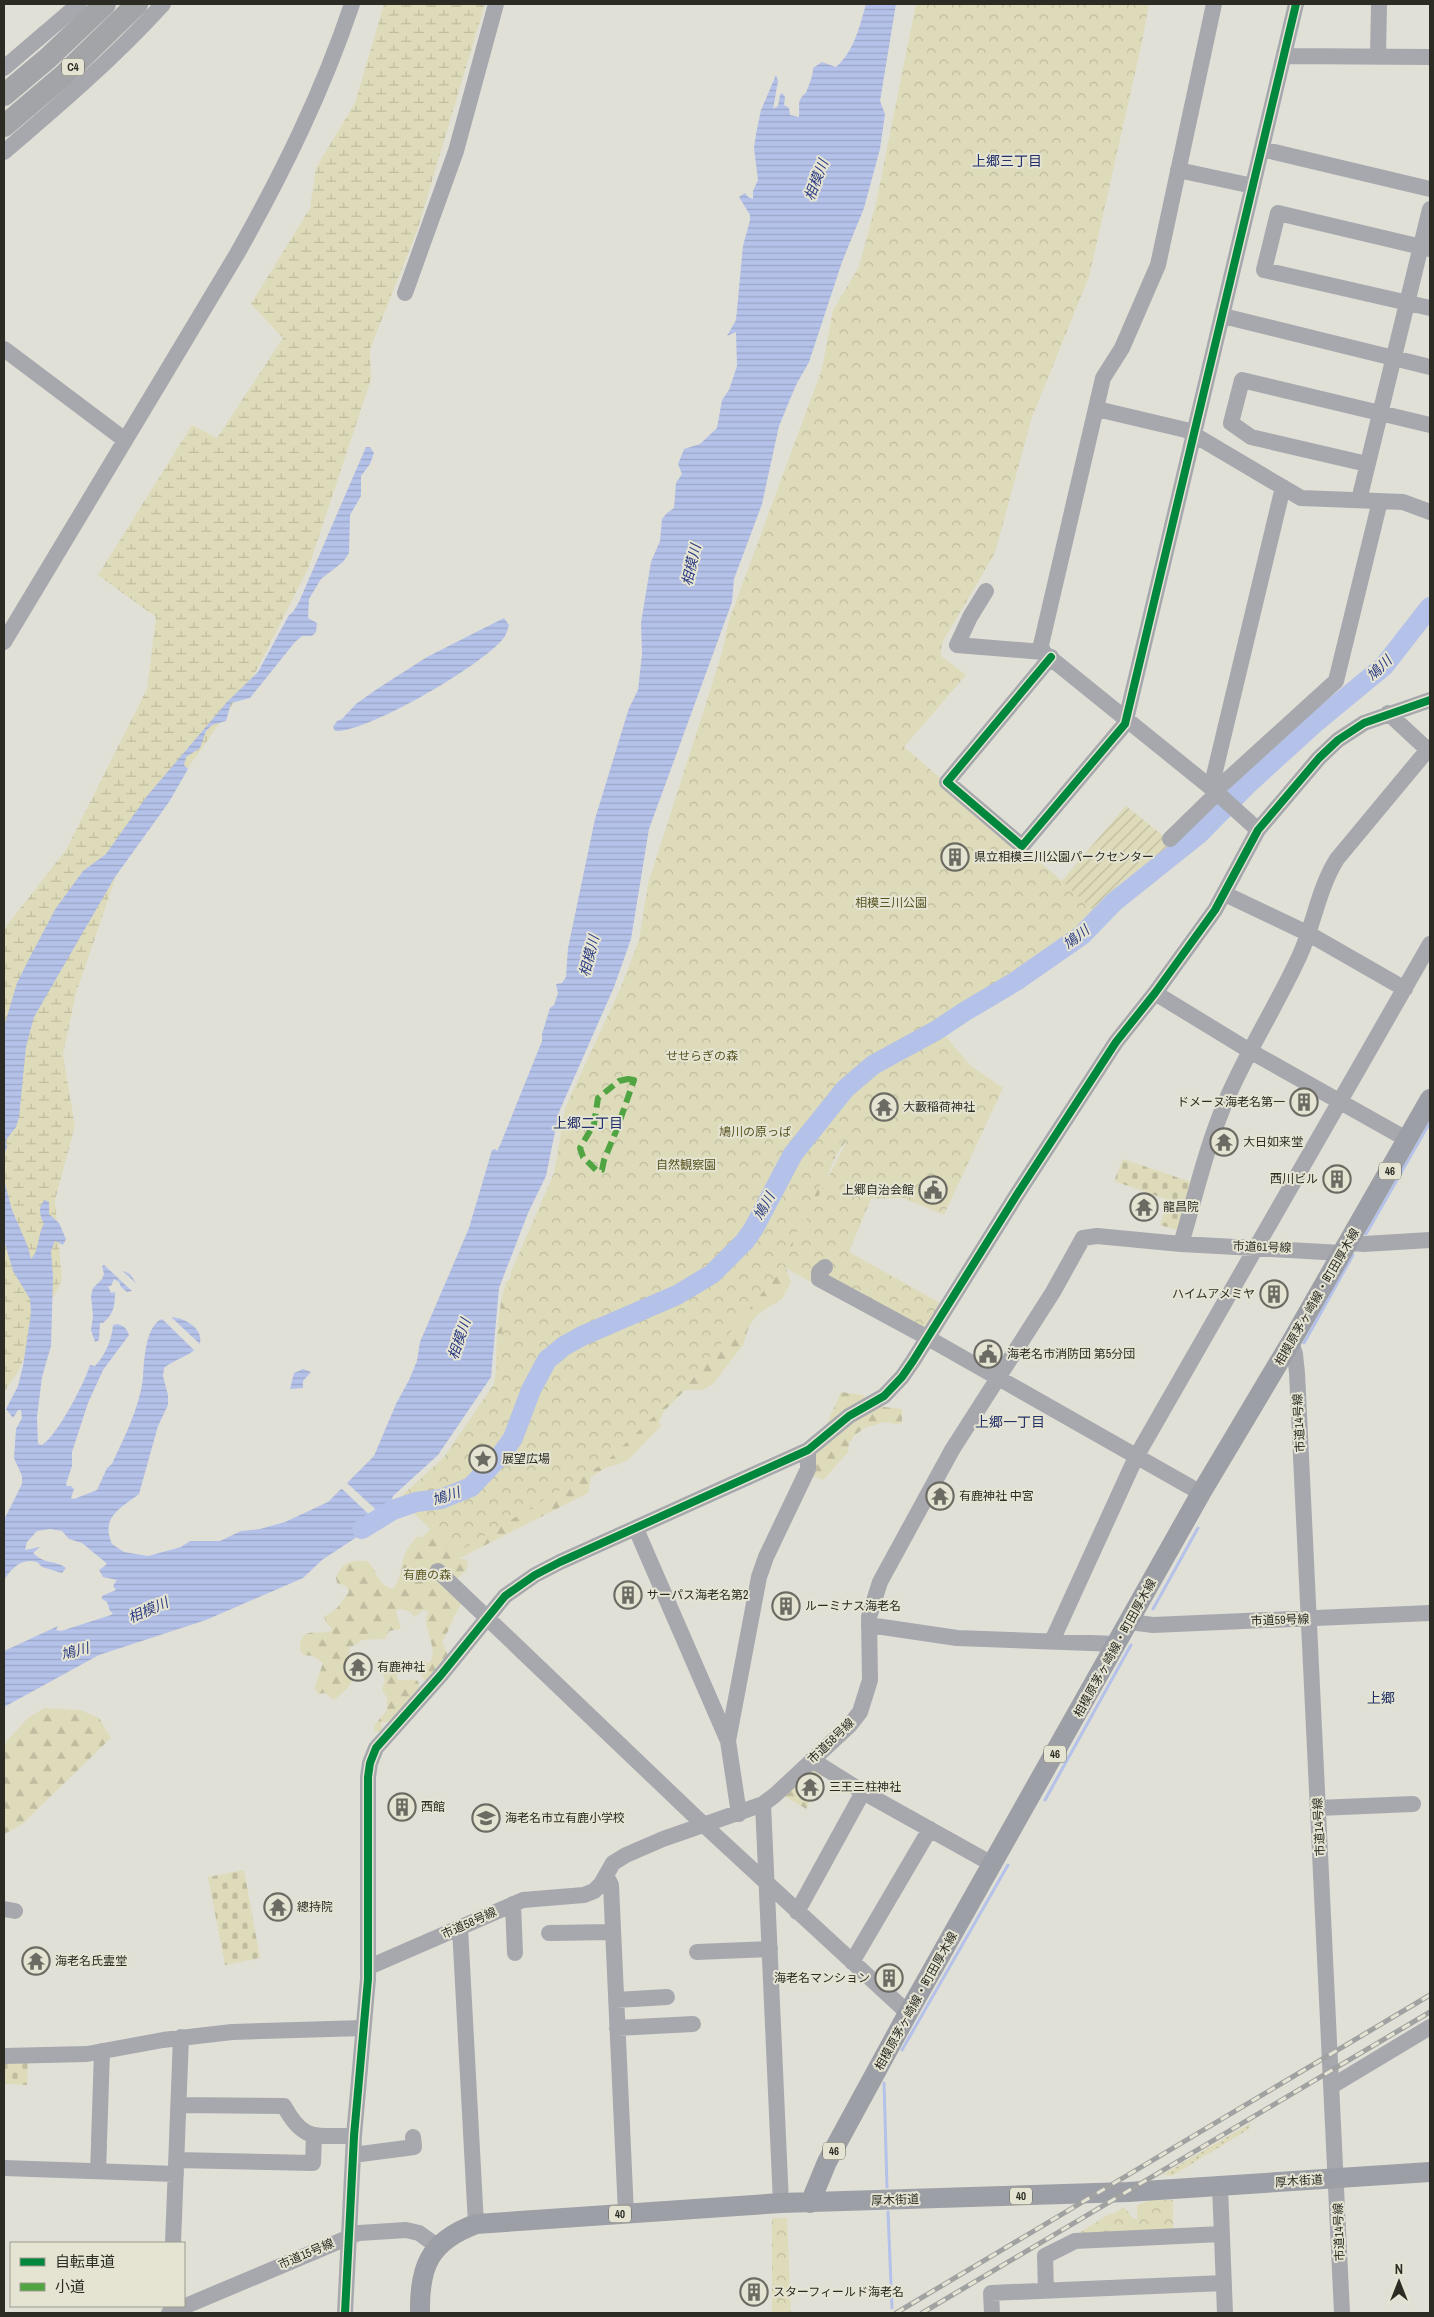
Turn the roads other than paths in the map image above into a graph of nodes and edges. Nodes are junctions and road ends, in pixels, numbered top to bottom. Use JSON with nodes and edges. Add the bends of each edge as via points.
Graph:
{"nodes":[{"id":1,"x":79,"y":4,"type":"edge"},
{"id":2,"x":105,"y":4,"type":"edge"},
{"id":3,"x":137,"y":4,"type":"edge"},
{"id":4,"x":163,"y":4,"type":"edge"},
{"id":5,"x":352,"y":4,"type":"edge"},
{"id":6,"x":496,"y":4,"type":"edge"},
{"id":7,"x":1214,"y":4,"type":"edge"},
{"id":8,"x":1296,"y":4,"type":"edge"},
{"id":9,"x":1379,"y":4,"type":"edge"},
{"id":10,"x":1285,"y":56,"type":"junction"},
{"id":11,"x":1378,"y":57,"type":"junction"},
{"id":12,"x":1430,"y":58,"type":"edge"},
{"id":13,"x":4,"y":68,"type":"edge"},
{"id":14,"x":4,"y":95,"type":"edge"},
{"id":15,"x":4,"y":126,"type":"edge"},
{"id":16,"x":1262,"y":149,"type":"junction"},
{"id":17,"x":4,"y":152,"type":"edge"},
{"id":18,"x":1178,"y":170,"type":"junction"},
{"id":19,"x":1253,"y":186,"type":"junction"},
{"id":20,"x":1430,"y":189,"type":"edge"},
{"id":21,"x":1430,"y":209,"type":"edge"},
{"id":22,"x":1426,"y":248,"type":"edge"},
{"id":23,"x":405,"y":294,"type":"dead end"},
{"id":24,"x":1408,"y":303,"type":"junction"},
{"id":25,"x":1430,"y":308,"type":"edge"},
{"id":26,"x":1223,"y":316,"type":"junction"},
{"id":27,"x":4,"y":349,"type":"edge"},
{"id":28,"x":1394,"y":358,"type":"junction"},
{"id":29,"x":1430,"y":367,"type":"edge"},
{"id":30,"x":1097,"y":409,"type":"junction"},
{"id":31,"x":1381,"y":414,"type":"junction"},
{"id":32,"x":1430,"y":425,"type":"edge"},
{"id":33,"x":1193,"y":435,"type":"junction"},
{"id":34,"x":125,"y":440,"type":"junction"},
{"id":35,"x":1367,"y":464,"type":"junction"},
{"id":36,"x":1283,"y":487,"type":"junction"},
{"id":37,"x":1359,"y":500,"type":"junction"},
{"id":38,"x":1380,"y":501,"type":"junction"},
{"id":39,"x":1430,"y":512,"type":"edge"},
{"id":40,"x":986,"y":591,"type":"dead end"},
{"id":41,"x":4,"y":642,"type":"edge"},
{"id":42,"x":1047,"y":654,"type":"junction"},
{"id":43,"x":1430,"y":700,"type":"edge"},
{"id":44,"x":1388,"y":713,"type":"junction"},
{"id":45,"x":1126,"y":718,"type":"junction"},
{"id":46,"x":1429,"y":750,"type":"edge"},
{"id":47,"x":1215,"y":791,"type":"junction"},
{"id":48,"x":1258,"y":830,"type":"junction"},
{"id":49,"x":1170,"y":839,"type":"dead end"},
{"id":50,"x":1225,"y":894,"type":"junction"},
{"id":51,"x":1309,"y":934,"type":"junction"},
{"id":52,"x":1430,"y":944,"type":"edge"},
{"id":53,"x":1405,"y":989,"type":"junction"},
{"id":54,"x":1156,"y":993,"type":"junction"},
{"id":55,"x":1250,"y":1050,"type":"junction"},
{"id":56,"x":1430,"y":1099,"type":"edge"},
{"id":57,"x":1341,"y":1101,"type":"junction"},
{"id":58,"x":1408,"y":1140,"type":"junction"},
{"id":59,"x":1430,"y":1240,"type":"edge"},
{"id":60,"x":1181,"y":1244,"type":"junction"},
{"id":61,"x":1258,"y":1247,"type":"junction"},
{"id":62,"x":1345,"y":1248,"type":"junction"},
{"id":63,"x":825,"y":1267,"type":"dead end"},
{"id":64,"x":928,"y":1338,"type":"junction"},
{"id":65,"x":1291,"y":1342,"type":"junction"},
{"id":66,"x":998,"y":1378,"type":"junction"},
{"id":67,"x":808,"y":1450,"type":"junction"},
{"id":68,"x":1136,"y":1457,"type":"junction"},
{"id":69,"x":1201,"y":1493,"type":"junction"},
{"id":70,"x":636,"y":1529,"type":"junction"},
{"id":71,"x":438,"y":1572,"type":"dead end"},
{"id":72,"x":1430,"y":1613,"type":"edge"},
{"id":73,"x":485,"y":1618,"type":"junction"},
{"id":74,"x":1309,"y":1619,"type":"junction"},
{"id":75,"x":1130,"y":1622,"type":"junction"},
{"id":76,"x":869,"y":1625,"type":"junction"},
{"id":77,"x":1052,"y":1641,"type":"junction"},
{"id":78,"x":1117,"y":1644,"type":"junction"},
{"id":79,"x":728,"y":1741,"type":"junction"},
{"id":80,"x":812,"y":1760,"type":"junction"},
{"id":81,"x":863,"y":1792,"type":"junction"},
{"id":82,"x":763,"y":1804,"type":"junction"},
{"id":83,"x":1413,"y":1804,"type":"dead end"},
{"id":84,"x":1318,"y":1808,"type":"junction"},
{"id":85,"x":739,"y":1814,"type":"junction"},
{"id":86,"x":704,"y":1825,"type":"junction"},
{"id":87,"x":930,"y":1829,"type":"junction"},
{"id":88,"x":992,"y":1864,"type":"junction"},
{"id":89,"x":606,"y":1875,"type":"junction"},
{"id":90,"x":767,"y":1883,"type":"junction"},
{"id":91,"x":513,"y":1904,"type":"junction"},
{"id":92,"x":798,"y":1912,"type":"junction"},
{"id":93,"x":460,"y":1928,"type":"junction"},
{"id":94,"x":556,"y":1929,"type":"dead end"},
{"id":95,"x":613,"y":1932,"type":"junction"},
{"id":96,"x":518,"y":1945,"type":"dead end"},
{"id":97,"x":770,"y":1949,"type":"junction"},
{"id":98,"x":697,"y":1952,"type":"dead end"},
{"id":99,"x":852,"y":1962,"type":"junction"},
{"id":100,"x":369,"y":1967,"type":"junction"},
{"id":101,"x":668,"y":1997,"type":"dead end"},
{"id":102,"x":616,"y":2000,"type":"junction"},
{"id":103,"x":908,"y":2014,"type":"junction"},
{"id":104,"x":692,"y":2024,"type":"dead end"},
{"id":105,"x":1430,"y":2027,"type":"edge"},
{"id":106,"x":363,"y":2028,"type":"junction"},
{"id":107,"x":617,"y":2028,"type":"junction"},
{"id":108,"x":181,"y":2037,"type":"junction"},
{"id":109,"x":102,"y":2051,"type":"junction"},
{"id":110,"x":4,"y":2056,"type":"edge"},
{"id":111,"x":1332,"y":2086,"type":"junction"},
{"id":112,"x":179,"y":2105,"type":"junction"},
{"id":113,"x":314,"y":2135,"type":"junction"},
{"id":114,"x":354,"y":2136,"type":"junction"},
{"id":115,"x":414,"y":2147,"type":"dead end"},
{"id":116,"x":353,"y":2155,"type":"junction"},
{"id":117,"x":176,"y":2167,"type":"junction"},
{"id":118,"x":4,"y":2168,"type":"edge"},
{"id":119,"x":98,"y":2171,"type":"junction"},
{"id":120,"x":1430,"y":2172,"type":"edge"},
{"id":121,"x":1336,"y":2178,"type":"junction"},
{"id":122,"x":1220,"y":2186,"type":"junction"},
{"id":123,"x":810,"y":2203,"type":"junction"},
{"id":124,"x":781,"y":2204,"type":"junction"},
{"id":125,"x":626,"y":2214,"type":"junction"},
{"id":126,"x":476,"y":2224,"type":"junction"},
{"id":127,"x":1222,"y":2234,"type":"junction"},
{"id":128,"x":349,"y":2236,"type":"junction"},
{"id":129,"x":173,"y":2242,"type":"edge"},
{"id":130,"x":437,"y":2246,"type":"junction"},
{"id":131,"x":1224,"y":2283,"type":"junction"},
{"id":132,"x":1046,"y":2291,"type":"junction"},
{"id":133,"x":176,"y":2311,"type":"edge"},
{"id":134,"x":345,"y":2313,"type":"edge"},
{"id":135,"x":420,"y":2313,"type":"edge"},
{"id":136,"x":992,"y":2313,"type":"edge"},
{"id":137,"x":1226,"y":2313,"type":"edge"},
{"id":138,"x":1342,"y":2313,"type":"edge"}],
"edges":[{"from":1,"to":13,"type":"street"},
{"from":2,"to":14,"type":"highway","number":"C4"},
{"from":3,"to":15,"type":"highway","number":"C4","via":[[64,75]]},
{"from":4,"to":17,"type":"street","via":[[79,88]]},
{"from":5,"to":34,"type":"street","via":[[319,95],[269,196]]},
{"from":6,"to":23,"type":"street","via":[[456,151]]},
{"from":7,"to":18,"type":"street"},
{"from":8,"to":10,"type":"street"},
{"from":9,"to":11,"type":"street"},
{"from":10,"to":11,"type":"street"},
{"from":10,"to":16,"type":"street"},
{"from":11,"to":12,"type":"street"},
{"from":16,"to":19,"type":"street"},
{"from":16,"to":20,"type":"street"},
{"from":18,"to":19,"type":"street"},
{"from":18,"to":30,"type":"street","via":[[1158,265],[1122,348],[1103,378]]},
{"from":19,"to":26,"type":"street"},
{"from":21,"to":22,"type":"street"},
{"from":22,"to":24,"type":"street"},
{"from":22,"to":24,"type":"street","via":[[1278,213],[1264,270]]},
{"from":24,"to":25,"type":"street"},
{"from":24,"to":28,"type":"street"},
{"from":26,"to":28,"type":"street"},
{"from":26,"to":33,"type":"street"},
{"from":27,"to":34,"type":"street"},
{"from":28,"to":29,"type":"street"},
{"from":28,"to":31,"type":"street"},
{"from":30,"to":33,"type":"street","via":[[1186,430]]},
{"from":30,"to":42,"type":"street","via":[[1041,645]]},
{"from":31,"to":32,"type":"street"},
{"from":31,"to":35,"type":"street"},
{"from":31,"to":35,"type":"street","via":[[1242,380],[1231,423],[1251,437]]},
{"from":33,"to":36,"type":"street"},
{"from":33,"to":45,"type":"street"},
{"from":34,"to":41,"type":"street"},
{"from":35,"to":37,"type":"street"},
{"from":36,"to":37,"type":"street","via":[[1301,498]]},
{"from":36,"to":47,"type":"street"},
{"from":37,"to":38,"type":"street"},
{"from":38,"to":39,"type":"street","via":[[1404,502]]},
{"from":38,"to":47,"type":"street","via":[[1336,681]]},
{"from":40,"to":42,"type":"street","via":[[957,645]]},
{"from":42,"to":45,"type":"street"},
{"from":42,"to":45,"type":"street","via":[[947,782],[1022,846],[1125,724]]},
{"from":43,"to":44,"type":"street"},
{"from":44,"to":46,"type":"street"},
{"from":44,"to":48,"type":"street","via":[[1364,723],[1338,740]]},
{"from":45,"to":47,"type":"street"},
{"from":46,"to":51,"type":"street","via":[[1337,859],[1327,875]]},
{"from":47,"to":48,"type":"street"},
{"from":47,"to":49,"type":"street","via":[[1213,797]]},
{"from":48,"to":50,"type":"street"},
{"from":50,"to":51,"type":"street"},
{"from":50,"to":54,"type":"street"},
{"from":51,"to":53,"type":"street"},
{"from":51,"to":55,"type":"street"},
{"from":52,"to":53,"type":"street"},
{"from":53,"to":57,"type":"street"},
{"from":54,"to":55,"type":"street"},
{"from":54,"to":64,"type":"street","via":[[1104,1061]]},
{"from":55,"to":57,"type":"street"},
{"from":55,"to":60,"type":"street","via":[[1220,1115]]},
{"from":56,"to":58,"type":"main road","name":"相模原茅ヶ崎線・町田厚木線","number":"46"},
{"from":57,"to":58,"type":"street"},
{"from":57,"to":61,"type":"street"},
{"from":58,"to":62,"type":"main road","name":"相模原茅ヶ崎線・町田厚木線","number":"46"},
{"from":59,"to":62,"type":"street","name":"市道61号線"},
{"from":60,"to":61,"type":"street","name":"市道61号線"},
{"from":60,"to":66,"type":"street","name":"市道61号線","via":[[1097,1236],[1083,1238]]},
{"from":61,"to":62,"type":"street","name":"市道61号線"},
{"from":61,"to":68,"type":"street"},
{"from":62,"to":65,"type":"main road","name":"相模原茅ヶ崎線・町田厚木線","number":"46"},
{"from":63,"to":64,"type":"street","via":[[819,1272],[819,1279]]},
{"from":64,"to":66,"type":"street"},
{"from":64,"to":67,"type":"street","via":[[902,1377],[884,1396],[850,1416]]},
{"from":65,"to":69,"type":"main road","name":"相模原茅ヶ崎線・町田厚木線","number":"46"},
{"from":65,"to":74,"type":"street","name":"市道14号線","via":[[1297,1373]]},
{"from":66,"to":68,"type":"street"},
{"from":66,"to":76,"type":"street","name":"市道58号線","via":[[952,1450],[884,1573],[875,1594]]},
{"from":67,"to":70,"type":"street"},
{"from":67,"to":79,"type":"street","via":[[808,1470],[759,1577]]},
{"from":68,"to":69,"type":"street"},
{"from":68,"to":77,"type":"street"},
{"from":69,"to":75,"type":"main road","name":"相模原茅ヶ崎線・町田厚木線","number":"46"},
{"from":70,"to":73,"type":"street","via":[[535,1575],[505,1596]]},
{"from":70,"to":79,"type":"street"},
{"from":71,"to":73,"type":"street"},
{"from":72,"to":74,"type":"street","name":"市道59号線"},
{"from":73,"to":86,"type":"street"},
{"from":73,"to":100,"type":"street","via":[[372,1756],[368,1776]]},
{"from":74,"to":75,"type":"street","name":"市道59号線","via":[[1153,1625]]},
{"from":74,"to":84,"type":"street","name":"市道14号線"},
{"from":75,"to":78,"type":"main road","name":"相模原茅ヶ崎線・町田厚木線","number":"46"},
{"from":76,"to":77,"type":"street","via":[[957,1638]]},
{"from":76,"to":80,"type":"street","name":"市道58号線","via":[[870,1672],[866,1699],[849,1726]]},
{"from":77,"to":78,"type":"street"},
{"from":78,"to":88,"type":"main road","name":"相模原茅ヶ崎線・町田厚木線","number":"46"},
{"from":79,"to":85,"type":"street"},
{"from":80,"to":81,"type":"street"},
{"from":80,"to":82,"type":"street","name":"市道58号線"},
{"from":81,"to":87,"type":"street"},
{"from":81,"to":92,"type":"street"},
{"from":82,"to":85,"type":"street","name":"市道58号線"},
{"from":82,"to":90,"type":"street"},
{"from":83,"to":84,"type":"street"},
{"from":84,"to":111,"type":"street","name":"市道14号線"},
{"from":85,"to":86,"type":"street","name":"市道58号線"},
{"from":86,"to":89,"type":"street","name":"市道58号線","via":[[621,1857]]},
{"from":86,"to":90,"type":"street"},
{"from":87,"to":88,"type":"street"},
{"from":87,"to":99,"type":"street"},
{"from":88,"to":103,"type":"main road","name":"相模原茅ヶ崎線・町田厚木線","number":"46"},
{"from":89,"to":91,"type":"street","name":"市道58号線","via":[[594,1891],[584,1896],[523,1900]]},
{"from":89,"to":95,"type":"street","via":[[611,1885]]},
{"from":90,"to":92,"type":"street"},
{"from":90,"to":97,"type":"street"},
{"from":91,"to":93,"type":"street","name":"市道58号線"},
{"from":91,"to":96,"type":"street"},
{"from":92,"to":99,"type":"street"},
{"from":93,"to":100,"type":"street","name":"市道58号線"},
{"from":93,"to":126,"type":"street"},
{"from":94,"to":95,"type":"street"},
{"from":95,"to":102,"type":"street"},
{"from":97,"to":98,"type":"street"},
{"from":97,"to":124,"type":"street"},
{"from":99,"to":103,"type":"street"},
{"from":100,"to":106,"type":"street"},
{"from":101,"to":102,"type":"street"},
{"from":102,"to":107,"type":"street"},
{"from":103,"to":123,"type":"main road","name":"相模原茅ヶ崎線・町田厚木線","number":"46","via":[[827,2162]]},
{"from":104,"to":107,"type":"street"},
{"from":105,"to":111,"type":"street"},
{"from":106,"to":108,"type":"street"},
{"from":106,"to":114,"type":"street"},
{"from":107,"to":125,"type":"street"},
{"from":108,"to":109,"type":"street"},
{"from":108,"to":112,"type":"street"},
{"from":109,"to":110,"type":"street","via":[[78,2055]]},
{"from":109,"to":119,"type":"street"},
{"from":111,"to":121,"type":"street","name":"市道14号線"},
{"from":112,"to":113,"type":"street","via":[[284,2106],[294,2124],[306,2134]]},
{"from":112,"to":117,"type":"street"},
{"from":113,"to":114,"type":"street"},
{"from":113,"to":117,"type":"street","via":[[313,2163]]},
{"from":114,"to":116,"type":"street"},
{"from":115,"to":116,"type":"street"},
{"from":116,"to":128,"type":"street"},
{"from":117,"to":119,"type":"street"},
{"from":117,"to":129,"type":"street"},
{"from":118,"to":119,"type":"street"},
{"from":120,"to":121,"type":"main road","name":"厚木街道","number":"40"},
{"from":121,"to":122,"type":"main road","name":"厚木街道","number":"40"},
{"from":121,"to":138,"type":"street","name":"市道14号線"},
{"from":122,"to":123,"type":"main road","name":"厚木街道","number":"40"},
{"from":122,"to":127,"type":"street"},
{"from":123,"to":124,"type":"main road","name":"厚木街道","number":"40"},
{"from":124,"to":125,"type":"main road","name":"厚木街道","number":"40"},
{"from":125,"to":126,"type":"main road","name":"厚木街道","number":"40"},
{"from":126,"to":130,"type":"main road","name":"厚木街道","number":"40","via":[[453,2234]]},
{"from":127,"to":131,"type":"street"},
{"from":127,"to":132,"type":"street","via":[[1075,2240],[1046,2256]]},
{"from":128,"to":130,"type":"street","name":"市道15号線","via":[[406,2230],[418,2233]]},
{"from":128,"to":133,"type":"street","name":"市道15号線"},
{"from":128,"to":134,"type":"street"},
{"from":130,"to":135,"type":"main road","name":"厚木街道","number":"40","via":[[421,2278]]},
{"from":131,"to":132,"type":"street"},
{"from":131,"to":137,"type":"street"},
{"from":132,"to":136,"type":"street","via":[[990,2293]]}]}
